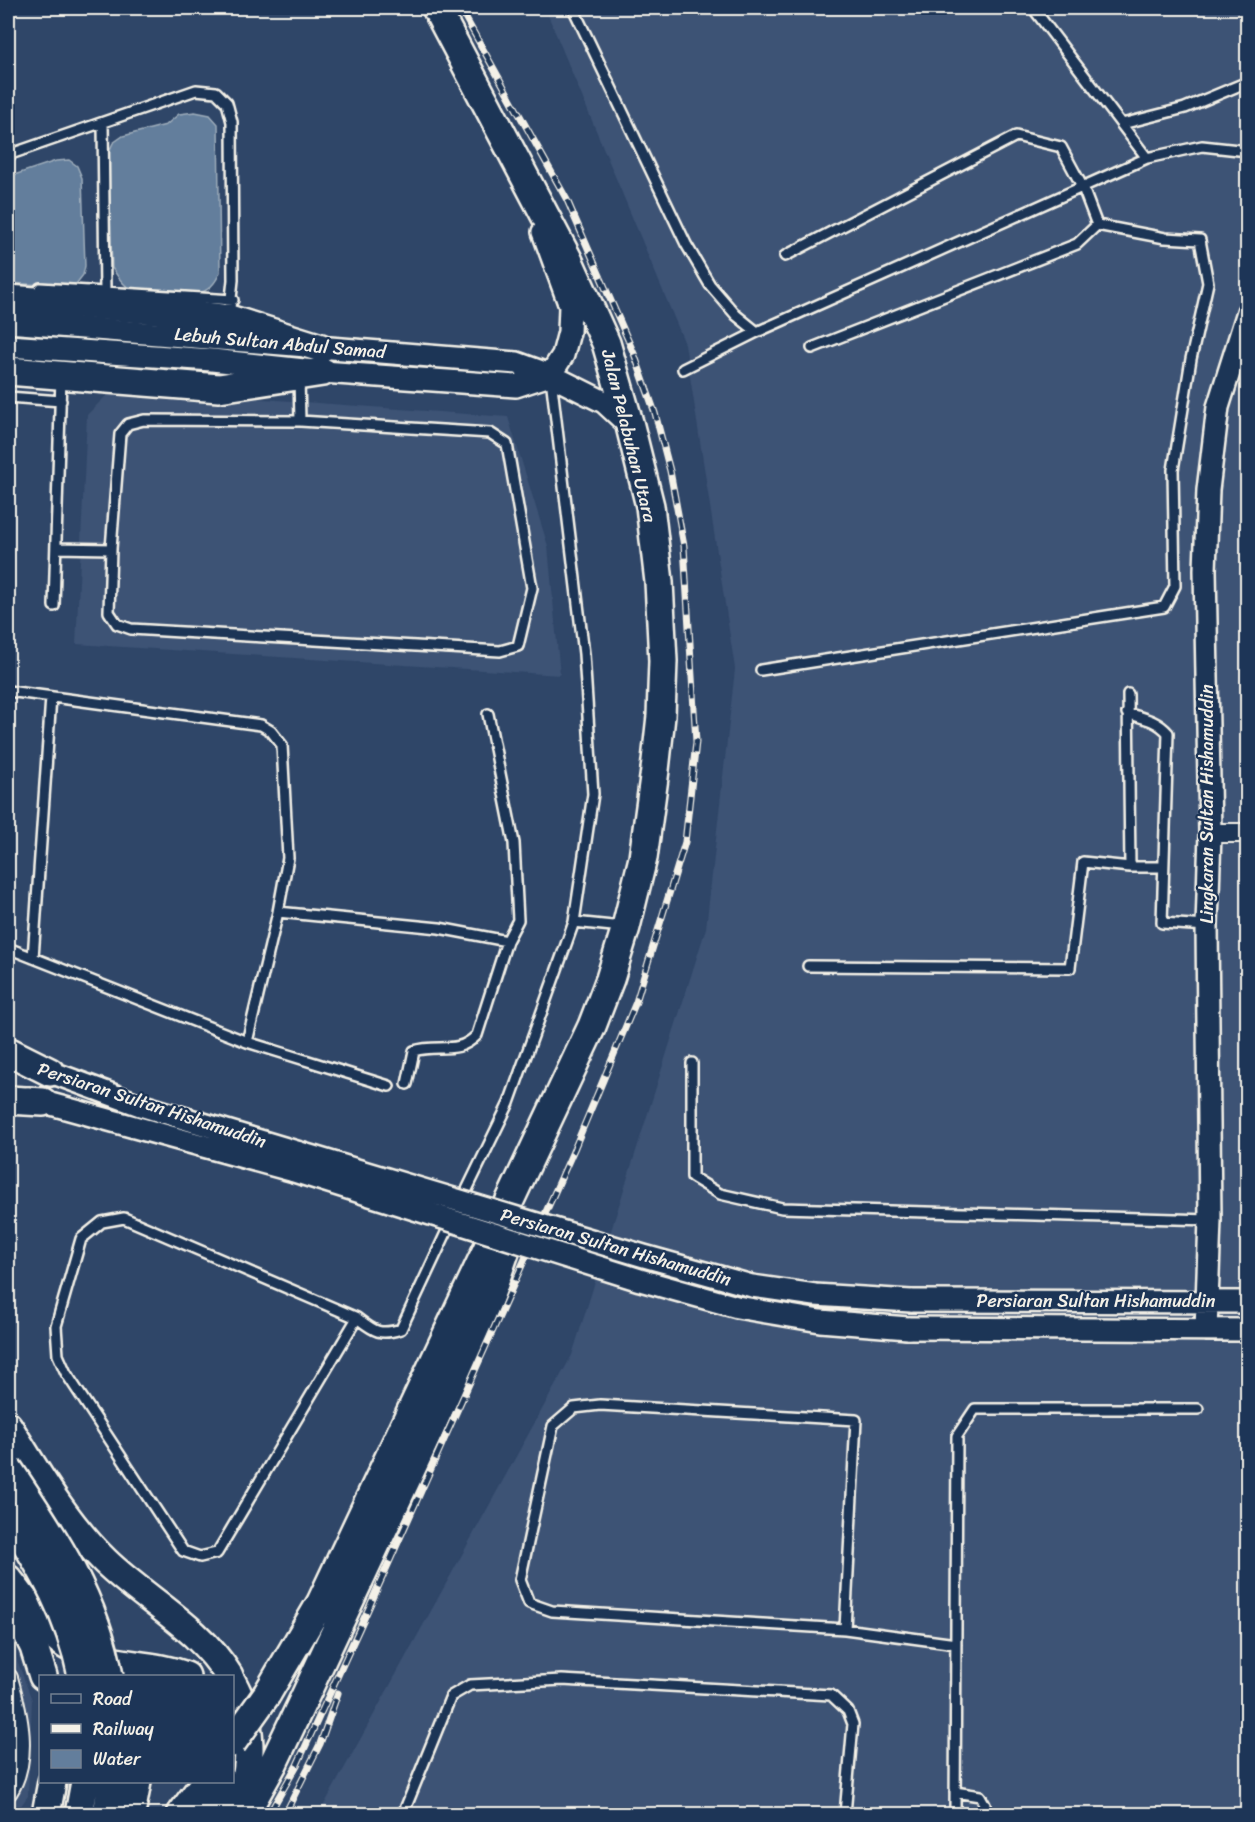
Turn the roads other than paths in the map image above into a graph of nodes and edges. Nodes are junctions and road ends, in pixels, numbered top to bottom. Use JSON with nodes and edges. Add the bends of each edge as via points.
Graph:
{"nodes":[{"id":1,"x":436,"y":8,"type":"edge"},
{"id":2,"x":573,"y":8,"type":"edge"},
{"id":3,"x":1033,"y":8,"type":"edge"},
{"id":4,"x":1248,"y":78,"type":"edge"},
{"id":5,"x":103,"y":124,"type":"junction"},
{"id":6,"x":1122,"y":124,"type":"junction"},
{"id":7,"x":1248,"y":152,"type":"edge"},
{"id":8,"x":8,"y":155,"type":"edge"},
{"id":9,"x":1146,"y":158,"type":"junction"},
{"id":10,"x":519,"y":169,"type":"junction"},
{"id":11,"x":1083,"y":188,"type":"junction"},
{"id":12,"x":1096,"y":225,"type":"junction"},
{"id":13,"x":784,"y":256,"type":"dead end"},
{"id":14,"x":105,"y":291,"type":"junction"},
{"id":15,"x":18,"y":293,"type":"edge"},
{"id":16,"x":1248,"y":312,"type":"edge"},
{"id":17,"x":225,"y":319,"type":"junction"},
{"id":18,"x":8,"y":322,"type":"edge"},
{"id":19,"x":757,"y":332,"type":"junction"},
{"id":20,"x":8,"y":346,"type":"edge"},
{"id":21,"x":812,"y":348,"type":"dead end"},
{"id":22,"x":314,"y":365,"type":"junction"},
{"id":23,"x":683,"y":369,"type":"dead end"},
{"id":24,"x":8,"y":371,"type":"edge"},
{"id":25,"x":550,"y":375,"type":"junction"},
{"id":26,"x":61,"y":388,"type":"junction"},
{"id":27,"x":8,"y":397,"type":"edge"},
{"id":28,"x":300,"y":421,"type":"junction"},
{"id":29,"x":630,"y":426,"type":"junction"},
{"id":30,"x":56,"y":548,"type":"junction"},
{"id":31,"x":111,"y":549,"type":"junction"},
{"id":32,"x":54,"y":606,"type":"dead end"},
{"id":33,"x":761,"y":670,"type":"dead end"},
{"id":34,"x":8,"y":691,"type":"edge"},
{"id":35,"x":1128,"y":693,"type":"dead end"},
{"id":36,"x":51,"y":697,"type":"junction"},
{"id":37,"x":1127,"y":713,"type":"junction"},
{"id":38,"x":488,"y":714,"type":"dead end"},
{"id":39,"x":1210,"y":833,"type":"junction"},
{"id":40,"x":1248,"y":833,"type":"edge"},
{"id":41,"x":1130,"y":867,"type":"junction"},
{"id":42,"x":1162,"y":867,"type":"junction"},
{"id":43,"x":278,"y":912,"type":"junction"},
{"id":44,"x":574,"y":921,"type":"junction"},
{"id":45,"x":626,"y":927,"type":"junction"},
{"id":46,"x":1207,"y":927,"type":"junction"},
{"id":47,"x":507,"y":941,"type":"junction"},
{"id":48,"x":8,"y":948,"type":"edge"},
{"id":49,"x":33,"y":958,"type":"junction"},
{"id":50,"x":808,"y":966,"type":"dead end"},
{"id":51,"x":247,"y":1042,"type":"junction"},
{"id":52,"x":8,"y":1051,"type":"edge"},
{"id":53,"x":8,"y":1058,"type":"edge"},
{"id":54,"x":692,"y":1063,"type":"dead end"},
{"id":55,"x":50,"y":1071,"type":"junction"},
{"id":56,"x":572,"y":1071,"type":"junction"},
{"id":57,"x":407,"y":1084,"type":"dead end"},
{"id":58,"x":389,"y":1086,"type":"dead end"},
{"id":59,"x":8,"y":1093,"type":"edge"},
{"id":60,"x":8,"y":1100,"type":"edge"},
{"id":61,"x":43,"y":1102,"type":"junction"},
{"id":62,"x":297,"y":1162,"type":"junction"},
{"id":63,"x":1209,"y":1220,"type":"junction"},
{"id":64,"x":1207,"y":1302,"type":"junction"},
{"id":65,"x":1248,"y":1302,"type":"edge"},
{"id":66,"x":357,"y":1318,"type":"junction"},
{"id":67,"x":1206,"y":1330,"type":"junction"},
{"id":68,"x":1248,"y":1330,"type":"edge"},
{"id":69,"x":1198,"y":1409,"type":"dead end"},
{"id":70,"x":8,"y":1426,"type":"edge"},
{"id":71,"x":8,"y":1468,"type":"edge"},
{"id":72,"x":8,"y":1515,"type":"edge"},
{"id":73,"x":8,"y":1579,"type":"edge"},
{"id":74,"x":8,"y":1593,"type":"edge"},
{"id":75,"x":845,"y":1629,"type":"junction"},
{"id":76,"x":956,"y":1644,"type":"junction"},
{"id":77,"x":42,"y":1675,"type":"edge"},
{"id":78,"x":82,"y":1675,"type":"edge"},
{"id":79,"x":108,"y":1675,"type":"edge"},
{"id":80,"x":177,"y":1675,"type":"edge"},
{"id":81,"x":228,"y":1675,"type":"edge"},
{"id":82,"x":8,"y":1678,"type":"edge"},
{"id":83,"x":234,"y":1686,"type":"edge"},
{"id":84,"x":234,"y":1740,"type":"edge"},
{"id":85,"x":52,"y":1783,"type":"edge"},
{"id":86,"x":85,"y":1783,"type":"edge"},
{"id":87,"x":112,"y":1783,"type":"edge"},
{"id":88,"x":137,"y":1783,"type":"edge"},
{"id":89,"x":204,"y":1783,"type":"edge"},
{"id":90,"x":212,"y":1783,"type":"edge"},
{"id":91,"x":224,"y":1783,"type":"edge"},
{"id":92,"x":8,"y":1791,"type":"edge"},
{"id":93,"x":955,"y":1792,"type":"junction"},
{"id":94,"x":46,"y":1815,"type":"edge"},
{"id":95,"x":79,"y":1815,"type":"edge"},
{"id":96,"x":107,"y":1815,"type":"edge"},
{"id":97,"x":131,"y":1815,"type":"edge"},
{"id":98,"x":181,"y":1815,"type":"edge"},
{"id":99,"x":208,"y":1815,"type":"edge"},
{"id":100,"x":235,"y":1815,"type":"edge"},
{"id":101,"x":245,"y":1815,"type":"edge"},
{"id":102,"x":403,"y":1815,"type":"edge"},
{"id":103,"x":845,"y":1815,"type":"edge"},
{"id":104,"x":955,"y":1815,"type":"edge"},
{"id":105,"x":985,"y":1815,"type":"edge"}],
"edges":[{"from":1,"to":10,"type":"main road","name":"Jalan Pelabuhan Utara"},
{"from":2,"to":19,"type":"lane","via":[[692,254],[710,285]]},
{"from":3,"to":6,"type":"lane"},
{"from":4,"to":6,"type":"lane","via":[[1185,108]]},
{"from":5,"to":8,"type":"lane"},
{"from":5,"to":14,"type":"lane"},
{"from":5,"to":17,"type":"lane","via":[[196,90],[216,92],[227,103],[232,122]]},
{"from":6,"to":9,"type":"lane"},
{"from":7,"to":9,"type":"lane","via":[[1202,146]]},
{"from":9,"to":11,"type":"lane"},
{"from":10,"to":25,"type":"street","via":[[570,306],[563,355]]},
{"from":10,"to":29,"type":"main road","name":"Jalan Pelabuhan Utara","via":[[568,259],[606,344]]},
{"from":11,"to":12,"type":"lane"},
{"from":11,"to":13,"type":"lane","via":[[1061,147],[1016,136]]},
{"from":11,"to":19,"type":"lane"},
{"from":12,"to":21,"type":"lane","via":[[1077,244]]},
{"from":12,"to":33,"type":"lane","via":[[1200,240],[1208,283],[1173,470],[1175,586],[1164,607]]},
{"from":14,"to":15,"type":"lane"},
{"from":14,"to":17,"type":"lane"},
{"from":15,"to":17,"type":"main road"},
{"from":16,"to":39,"type":"street","name":"Lingkaran Sultan Hishamuddin","via":[[1218,407],[1208,490],[1205,570]]},
{"from":17,"to":18,"type":"street","name":"Lebuh Sultan Abdul Samad"},
{"from":17,"to":22,"type":"main road"},
{"from":19,"to":23,"type":"lane"},
{"from":20,"to":22,"type":"street","name":"Lebuh Sultan Abdul Samad"},
{"from":22,"to":25,"type":"street","name":"Lebuh Sultan Abdul Samad","via":[[516,386]]},
{"from":22,"to":26,"type":"main road","via":[[219,388]]},
{"from":22,"to":28,"type":"lane"},
{"from":24,"to":26,"type":"main road"},
{"from":25,"to":29,"type":"street","via":[[604,402]]},
{"from":25,"to":44,"type":"lane","via":[[584,654],[593,794]]},
{"from":26,"to":27,"type":"lane"},
{"from":26,"to":30,"type":"lane"},
{"from":28,"to":31,"type":"lane","via":[[144,420],[128,424],[120,434]]},
{"from":28,"to":31,"type":"lane","via":[[490,433],[507,444],[532,588],[518,645],[500,651],[131,629],[117,624],[109,612]]},
{"from":29,"to":45,"type":"main road","name":"Jalan Pelabuhan Utara","via":[[650,506],[663,661],[654,781]]},
{"from":30,"to":31,"type":"lane"},
{"from":30,"to":32,"type":"lane"},
{"from":34,"to":36,"type":"lane"},
{"from":35,"to":37,"type":"lane"},
{"from":36,"to":43,"type":"lane","via":[[261,724],[271,731],[282,745],[288,858]]},
{"from":36,"to":49,"type":"lane"},
{"from":37,"to":41,"type":"lane"},
{"from":37,"to":42,"type":"lane","via":[[1155,721],[1168,733]]},
{"from":38,"to":47,"type":"lane","via":[[514,843],[518,920]]},
{"from":39,"to":40,"type":"street"},
{"from":39,"to":46,"type":"street","name":"Lingkaran Sultan Hishamuddin"},
{"from":41,"to":42,"type":"lane"},
{"from":41,"to":50,"type":"lane","via":[[1083,862],[1070,968]]},
{"from":42,"to":46,"type":"lane","via":[[1162,923]]},
{"from":43,"to":47,"type":"lane","via":[[440,928]]},
{"from":43,"to":51,"type":"lane"},
{"from":44,"to":45,"type":"lane"},
{"from":44,"to":66,"type":"lane","via":[[509,1103],[401,1329],[375,1332]]},
{"from":45,"to":56,"type":"main road","name":"Jalan Pelabuhan Utara","via":[[610,979]]},
{"from":46,"to":63,"type":"street","name":"Lingkaran Sultan Hishamuddin"},
{"from":47,"to":57,"type":"lane","via":[[477,1035],[461,1047],[414,1051]]},
{"from":48,"to":49,"type":"lane"},
{"from":49,"to":51,"type":"lane"},
{"from":51,"to":58,"type":"lane"},
{"from":52,"to":55,"type":"main road"},
{"from":53,"to":55,"type":"street","name":"Persiaran Sultan Hishamuddin"},
{"from":54,"to":63,"type":"lane","via":[[692,1177],[720,1194],[782,1208]]},
{"from":55,"to":62,"type":"street","name":"Persiaran Sultan Hishamuddin"},
{"from":56,"to":84,"type":"main road","bridge":true,"via":[[321,1602],[267,1694]]},
{"from":56,"to":101,"type":"main road","via":[[465,1354],[273,1764]]},
{"from":59,"to":61,"type":"street","name":"Persiaran Sultan Hishamuddin"},
{"from":60,"to":61,"type":"main road"},
{"from":61,"to":62,"type":"street","name":"Persiaran Sultan Hishamuddin"},
{"from":62,"to":64,"type":"street","name":"Persiaran Sultan Hishamuddin","bridge":true,"via":[[752,1286],[815,1295],[910,1300]]},
{"from":62,"to":67,"type":"street","name":"Persiaran Sultan Hishamuddin","bridge":true,"via":[[640,1280],[737,1307],[820,1321],[908,1328]]},
{"from":63,"to":64,"type":"street","name":"Lingkaran Sultan Hishamuddin"},
{"from":64,"to":65,"type":"street","name":"Persiaran Sultan Hishamuddin"},
{"from":64,"to":67,"type":"street","name":"Lingkaran Sultan Hishamuddin"},
{"from":66,"to":66,"type":"lane","via":[[217,1553],[200,1557],[183,1551],[58,1355],[56,1326],[81,1239],[102,1222],[124,1218]]},
{"from":67,"to":68,"type":"street","name":"Persiaran Sultan Hishamuddin"},
{"from":69,"to":76,"type":"lane","via":[[975,1409],[957,1436]]},
{"from":70,"to":81,"type":"main road","via":[[50,1492],[92,1547],[189,1630]]},
{"from":71,"to":79,"type":"main road","bridge":true,"via":[[84,1593]]},
{"from":72,"to":78,"type":"main road","bridge":true,"via":[[51,1584],[74,1642]]},
{"from":73,"to":80,"type":"main road","via":[[63,1643],[95,1657]]},
{"from":74,"to":77,"type":"main road","via":[[34,1647]]},
{"from":75,"to":75,"type":"lane","via":[[552,1611],[529,1603],[520,1580],[553,1426],[574,1408],[600,1405],[856,1420]]},
{"from":75,"to":76,"type":"lane"},
{"from":76,"to":93,"type":"lane"},
{"from":82,"to":92,"type":"street","via":[[20,1740],[18,1764]]},
{"from":83,"to":100,"type":"main road","via":[[244,1708],[249,1747],[247,1774]]},
{"from":85,"to":94,"type":"main road"},
{"from":86,"to":95,"type":"main road"},
{"from":87,"to":96,"type":"main road"},
{"from":88,"to":97,"type":"main road"},
{"from":89,"to":98,"type":"main road"},
{"from":90,"to":99,"type":"main road"},
{"from":91,"to":99,"type":"main road"},
{"from":93,"to":104,"type":"lane"},
{"from":93,"to":105,"type":"lane","via":[[980,1796]]},
{"from":102,"to":103,"type":"lane","via":[[451,1696],[470,1685],[562,1680],[831,1695],[848,1711],[852,1724]]}]}
